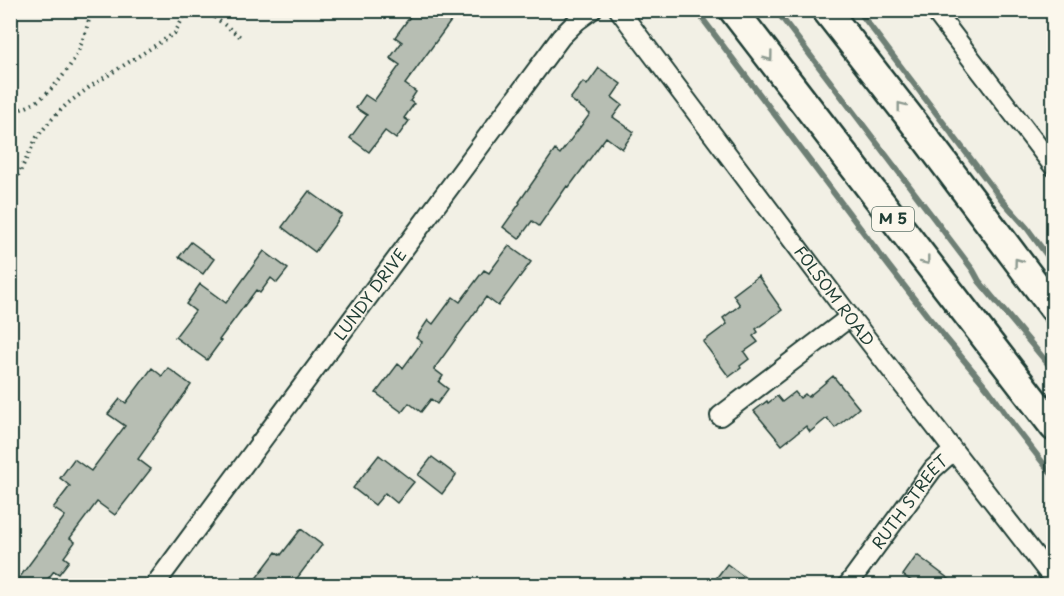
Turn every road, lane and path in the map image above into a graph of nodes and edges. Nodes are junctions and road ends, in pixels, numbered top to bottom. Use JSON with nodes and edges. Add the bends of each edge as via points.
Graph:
{"nodes":[{"id":1,"x":91,"y":10,"type":"edge"},
{"id":2,"x":186,"y":10,"type":"edge"},
{"id":3,"x":205,"y":10,"type":"edge"},
{"id":4,"x":592,"y":10,"type":"edge"},
{"id":5,"x":619,"y":10,"type":"edge"},
{"id":6,"x":733,"y":10,"type":"edge"},
{"id":7,"x":826,"y":10,"type":"edge"},
{"id":8,"x":934,"y":10,"type":"edge"},
{"id":9,"x":243,"y":38,"type":"dead end"},
{"id":10,"x":10,"y":114,"type":"edge"},
{"id":11,"x":1053,"y":168,"type":"edge"},
{"id":12,"x":10,"y":192,"type":"edge"},
{"id":13,"x":1053,"y":309,"type":"edge"},
{"id":14,"x":850,"y":317,"type":"junction"},
{"id":15,"x":720,"y":416,"type":"dead end"},
{"id":16,"x":1053,"y":427,"type":"edge"},
{"id":17,"x":953,"y":451,"type":"junction"},
{"id":18,"x":1053,"y":580,"type":"edge"},
{"id":19,"x":154,"y":585,"type":"edge"},
{"id":20,"x":847,"y":585,"type":"edge"}],
"edges":[{"from":1,"to":10,"type":"path","via":[[79,51],[65,73],[39,100]]},
{"from":2,"to":12,"type":"path","via":[[174,33],[91,86],[51,120],[37,137]]},
{"from":3,"to":9,"type":"path"},
{"from":4,"to":19,"type":"street","name":"LUNDY DRIVE","via":[[561,37]]},
{"from":5,"to":14,"type":"street","name":"FOLSOM ROAD"},
{"from":6,"to":16,"type":"highway","number":"M 5","one_way":true},
{"from":13,"to":7,"type":"highway","one_way":true},
{"from":8,"to":11,"type":"street"},
{"from":14,"to":15,"type":"street"},
{"from":14,"to":17,"type":"street","name":"FOLSOM ROAD"},
{"from":17,"to":18,"type":"street","name":"FOLSOM ROAD"},
{"from":17,"to":20,"type":"street","name":"RUTH STREET","via":[[933,469]]}]}
